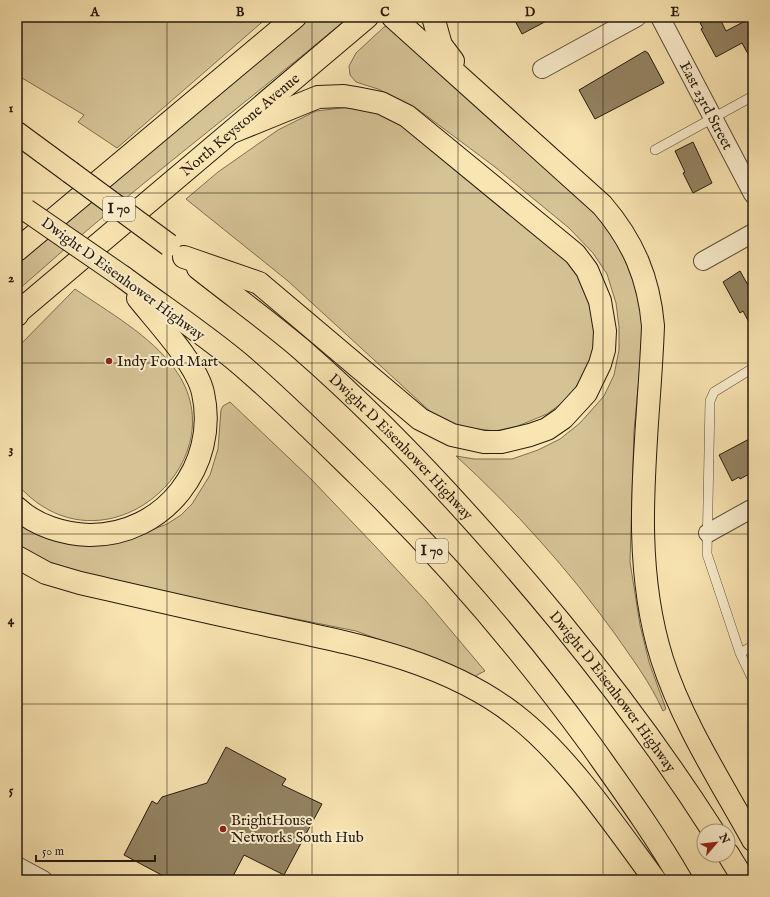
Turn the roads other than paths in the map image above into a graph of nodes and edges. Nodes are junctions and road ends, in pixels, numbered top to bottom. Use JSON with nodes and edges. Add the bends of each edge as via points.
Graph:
{"nodes":[{"id":1,"x":295,"y":17,"type":"edge"},
{"id":2,"x":367,"y":17,"type":"edge"},
{"id":3,"x":393,"y":17,"type":"edge"},
{"id":4,"x":433,"y":17,"type":"edge"},
{"id":5,"x":637,"y":17,"type":"edge"},
{"id":6,"x":660,"y":17,"type":"edge"},
{"id":7,"x":542,"y":69,"type":"dead end"},
{"id":8,"x":473,"y":87,"type":"junction"},
{"id":9,"x":753,"y":96,"type":"edge"},
{"id":10,"x":713,"y":118,"type":"junction"},
{"id":11,"x":232,"y":132,"type":"junction"},
{"id":12,"x":17,"y":133,"type":"edge"},
{"id":13,"x":655,"y":150,"type":"dead end"},
{"id":14,"x":753,"y":194,"type":"edge"},
{"id":15,"x":22,"y":206,"type":"edge"},
{"id":16,"x":753,"y":233,"type":"edge"},
{"id":17,"x":17,"y":250,"type":"edge"},
{"id":18,"x":176,"y":251,"type":"junction"},
{"id":19,"x":703,"y":261,"type":"dead end"},
{"id":20,"x":123,"y":278,"type":"junction"},
{"id":21,"x":17,"y":313,"type":"edge"},
{"id":22,"x":753,"y":368,"type":"edge"},
{"id":23,"x":17,"y":508,"type":"edge"},
{"id":24,"x":753,"y":508,"type":"edge"},
{"id":25,"x":708,"y":533,"type":"junction"},
{"id":26,"x":17,"y":557,"type":"edge"},
{"id":27,"x":753,"y":646,"type":"edge"},
{"id":28,"x":740,"y":653,"type":"junction"},
{"id":29,"x":753,"y":680,"type":"edge"},
{"id":30,"x":708,"y":823,"type":"edge"},
{"id":31,"x":753,"y":840,"type":"edge"},
{"id":32,"x":734,"y":863,"type":"edge"},
{"id":33,"x":17,"y":866,"type":"edge"},
{"id":34,"x":42,"y":880,"type":"edge"},
{"id":35,"x":655,"y":880,"type":"edge"},
{"id":36,"x":681,"y":880,"type":"edge"},
{"id":37,"x":744,"y":880,"type":"edge"}],
"edges":[{"from":1,"to":17,"type":"main road"},
{"from":2,"to":11,"type":"main road","name":"North Keystone Avenue"},
{"from":3,"to":8,"type":"main road"},
{"from":4,"to":8,"type":"main road","via":[[441,45]]},
{"from":5,"to":7,"type":"street"},
{"from":6,"to":10,"type":"street","name":"East 23rd Street"},
{"from":8,"to":31,"type":"main road","via":[[602,205],[626,237],[646,279],[653,326],[643,526],[647,589],[662,660],[681,705]]},
{"from":9,"to":10,"type":"lane"},
{"from":10,"to":13,"type":"lane"},
{"from":10,"to":14,"type":"street","name":"East 23rd Street"},
{"from":11,"to":18,"type":"main road","via":[[318,97],[344,96],[381,103],[407,116],[575,254],[587,270],[600,301],[605,331],[600,364],[586,393],[563,418],[547,429],[501,442],[484,442],[452,435],[420,419],[259,283]]},
{"from":11,"to":21,"type":"main road","name":"North Keystone Avenue"},
{"from":12,"to":18,"type":"main road","name":"Dwight D Eisenhower Highway","number":"I 70","bridge":true},
{"from":15,"to":20,"type":"main road","name":"Dwight D Eisenhower Highway","number":"I 70","bridge":true},
{"from":16,"to":19,"type":"street"},
{"from":18,"to":30,"type":"main road","name":"Dwight D Eisenhower Highway","number":"I 70","via":[[300,348],[365,408],[469,515],[523,576],[599,671],[648,736]]},
{"from":20,"to":23,"type":"main road","via":[[195,373],[203,391],[205,435],[195,470],[184,489],[164,510],[139,525],[117,532],[96,535],[67,533],[46,526]]},
{"from":20,"to":36,"type":"main road","name":"Dwight D Eisenhower Highway","number":"I 70","via":[[248,371],[387,502],[547,687],[620,785]]},
{"from":22,"to":25,"type":"lane","via":[[714,392],[710,401]]},
{"from":24,"to":25,"type":"street"},
{"from":25,"to":28,"type":"lane","via":[[708,554],[712,572]]},
{"from":26,"to":35,"type":"main road","via":[[46,572],[80,584],[358,646],[431,669],[463,683],[511,712],[550,748]]},
{"from":27,"to":28,"type":"lane"},
{"from":28,"to":29,"type":"lane"},
{"from":32,"to":37,"type":"main road"},
{"from":33,"to":34,"type":"street"}]}
